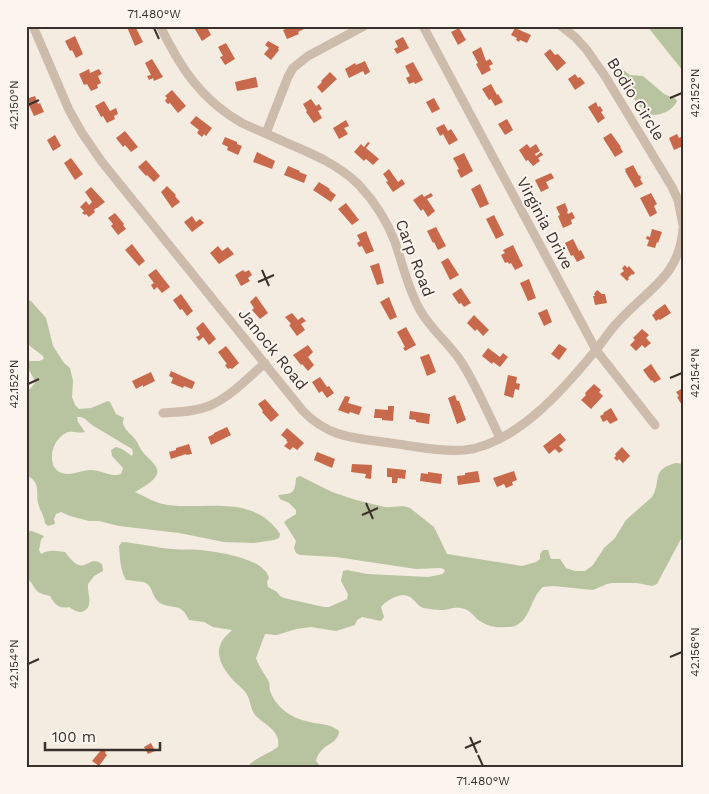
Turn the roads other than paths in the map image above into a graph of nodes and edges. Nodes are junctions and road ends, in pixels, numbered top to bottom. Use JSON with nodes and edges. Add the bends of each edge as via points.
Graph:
{"nodes":[{"id":1,"x":33,"y":26,"type":"edge"},
{"id":2,"x":160,"y":26,"type":"edge"},
{"id":3,"x":364,"y":26,"type":"edge"},
{"id":4,"x":423,"y":26,"type":"edge"},
{"id":5,"x":560,"y":26,"type":"edge"},
{"id":6,"x":266,"y":133,"type":"junction"},
{"id":7,"x":683,"y":225,"type":"edge"},
{"id":8,"x":683,"y":229,"type":"edge"},
{"id":9,"x":682,"y":241,"type":"edge"},
{"id":10,"x":596,"y":350,"type":"junction"},
{"id":11,"x":265,"y":363,"type":"junction"},
{"id":12,"x":163,"y":414,"type":"dead end"},
{"id":13,"x":655,"y":425,"type":"dead end"},
{"id":14,"x":500,"y":438,"type":"junction"}],
"edges":[{"from":1,"to":11,"type":"street","name":"Janock Road","via":[[69,110],[102,162]]},
{"from":2,"to":6,"type":"street","name":"Carp Road","via":[[181,65],[202,92],[242,122]]},
{"from":3,"to":6,"type":"street","via":[[308,56],[293,68]]},
{"from":4,"to":10,"type":"street","name":"Virginia Drive"},
{"from":5,"to":7,"type":"street","name":"Bodio Circle","via":[[586,49],[605,76],[672,187]]},
{"from":6,"to":14,"type":"street","name":"Carp Road","via":[[321,157],[350,176],[377,206],[390,230],[420,311],[463,364]]},
{"from":8,"to":9,"type":"street"},
{"from":9,"to":10,"type":"street","via":[[670,270],[620,319]]},
{"from":10,"to":13,"type":"street","name":"Virginia Drive"},
{"from":10,"to":14,"type":"street","name":"Janock Road","via":[[542,409]]},
{"from":11,"to":12,"type":"street","via":[[209,406]]},
{"from":11,"to":14,"type":"street","name":"Janock Road","via":[[308,415],[322,427],[338,434],[442,450],[477,447]]}]}
